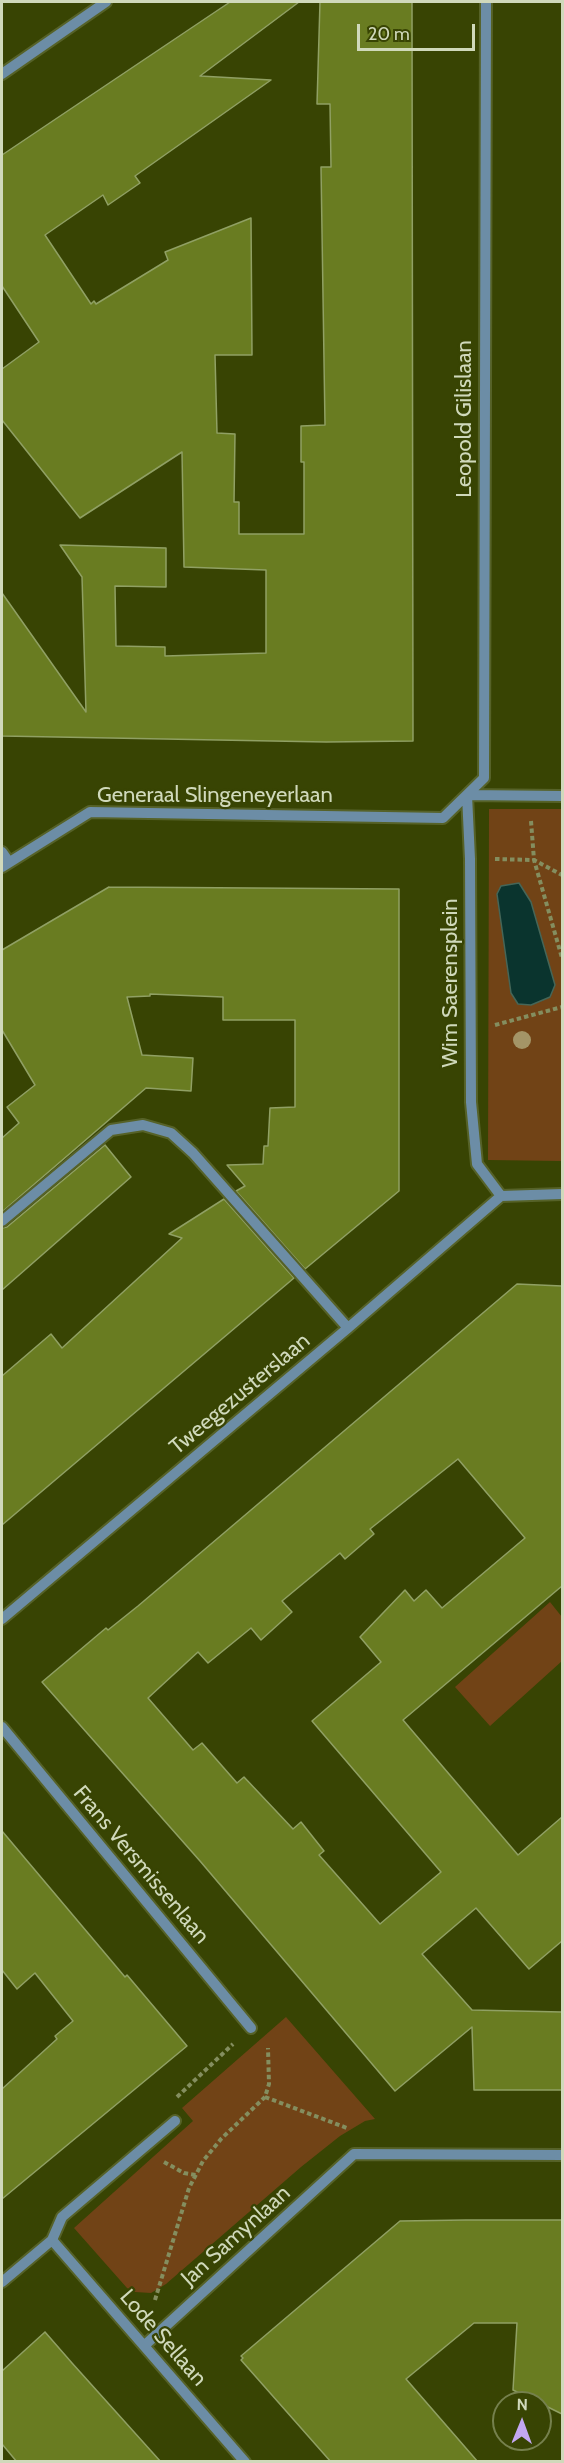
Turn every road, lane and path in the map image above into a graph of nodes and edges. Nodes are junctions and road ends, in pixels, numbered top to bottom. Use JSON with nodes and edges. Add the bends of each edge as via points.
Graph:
{"nodes":[{"id":1,"x":105,"y":2,"type":"edge"},
{"id":2,"x":486,"y":2,"type":"edge"},
{"id":3,"x":2,"y":74,"type":"edge"},
{"id":4,"x":467,"y":795,"type":"junction"},
{"id":5,"x":530,"y":796,"type":"junction"},
{"id":6,"x":562,"y":796,"type":"edge"},
{"id":7,"x":443,"y":818,"type":"joint"},
{"id":8,"x":2,"y":852,"type":"edge"},
{"id":9,"x":470,"y":859,"type":"junction"},
{"id":10,"x":534,"y":860,"type":"junction"},
{"id":11,"x":5,"y":865,"type":"edge"},
{"id":12,"x":562,"y":875,"type":"edge"},
{"id":13,"x":562,"y":958,"type":"edge"},
{"id":14,"x":562,"y":1007,"type":"edge"},
{"id":15,"x":471,"y":1031,"type":"junction"},
{"id":16,"x":562,"y":1194,"type":"edge"},
{"id":17,"x":501,"y":1196,"type":"junction"},
{"id":18,"x":2,"y":1221,"type":"edge"},
{"id":19,"x":348,"y":1328,"type":"junction"},
{"id":20,"x":2,"y":1619,"type":"edge"},
{"id":21,"x":2,"y":1727,"type":"edge"},
{"id":22,"x":251,"y":2028,"type":"junction"},
{"id":23,"x":265,"y":2097,"type":"junction"},
{"id":24,"x":175,"y":2121,"type":"joint"},
{"id":25,"x":348,"y":2128,"type":"dead end"},
{"id":26,"x":562,"y":2155,"type":"edge"},
{"id":27,"x":52,"y":2240,"type":"junction"},
{"id":28,"x":2,"y":2282,"type":"edge"},
{"id":29,"x":171,"y":2321,"type":"junction"},
{"id":30,"x":145,"y":2345,"type":"junction"},
{"id":31,"x":245,"y":2462,"type":"edge"}],
"edges":[{"from":1,"to":3,"type":"street"},
{"from":2,"to":4,"type":"street","name":"Leopold Gilislaan","via":[[484,778]]},
{"from":4,"to":5,"type":"street"},
{"from":4,"to":7,"type":"street","name":"Leopold Gilislaan"},
{"from":4,"to":9,"type":"street","name":"Wim Saerensplein"},
{"from":5,"to":6,"type":"street"},
{"from":5,"to":10,"type":"path"},
{"from":7,"to":11,"type":"street","name":"Generaal Slingeneyerlaan","via":[[90,812]]},
{"from":8,"to":11,"type":"street"},
{"from":9,"to":10,"type":"path"},
{"from":9,"to":15,"type":"street","name":"Wim Saerensplein"},
{"from":10,"to":12,"type":"path"},
{"from":10,"to":13,"type":"path"},
{"from":14,"to":15,"type":"path"},
{"from":15,"to":17,"type":"street","name":"Wim Saerensplein","via":[[471,1102],[477,1164]]},
{"from":16,"to":17,"type":"street"},
{"from":17,"to":19,"type":"street","name":"Tweegezusterslaan"},
{"from":18,"to":19,"type":"street","via":[[111,1130],[143,1125],[171,1133]]},
{"from":19,"to":20,"type":"street","name":"Tweegezusterslaan"},
{"from":21,"to":22,"type":"street","name":"Frans Versmissenlaan"},
{"from":22,"to":23,"type":"path","via":[[266,2039],[270,2053]]},
{"from":22,"to":24,"type":"path","via":[[165,2109]]},
{"from":23,"to":25,"type":"path"},
{"from":23,"to":29,"type":"path","via":[[221,2139],[203,2161],[189,2188],[154,2301]]},
{"from":24,"to":27,"type":"street","via":[[62,2217]]},
{"from":26,"to":29,"type":"street","name":"Jan Samynlaan","via":[[354,2154]]},
{"from":27,"to":28,"type":"street"},
{"from":27,"to":30,"type":"street","name":"Lode Sellaan"},
{"from":29,"to":30,"type":"street","name":"Jan Samynlaan"},
{"from":30,"to":31,"type":"street","name":"Lode Sellaan"}]}
